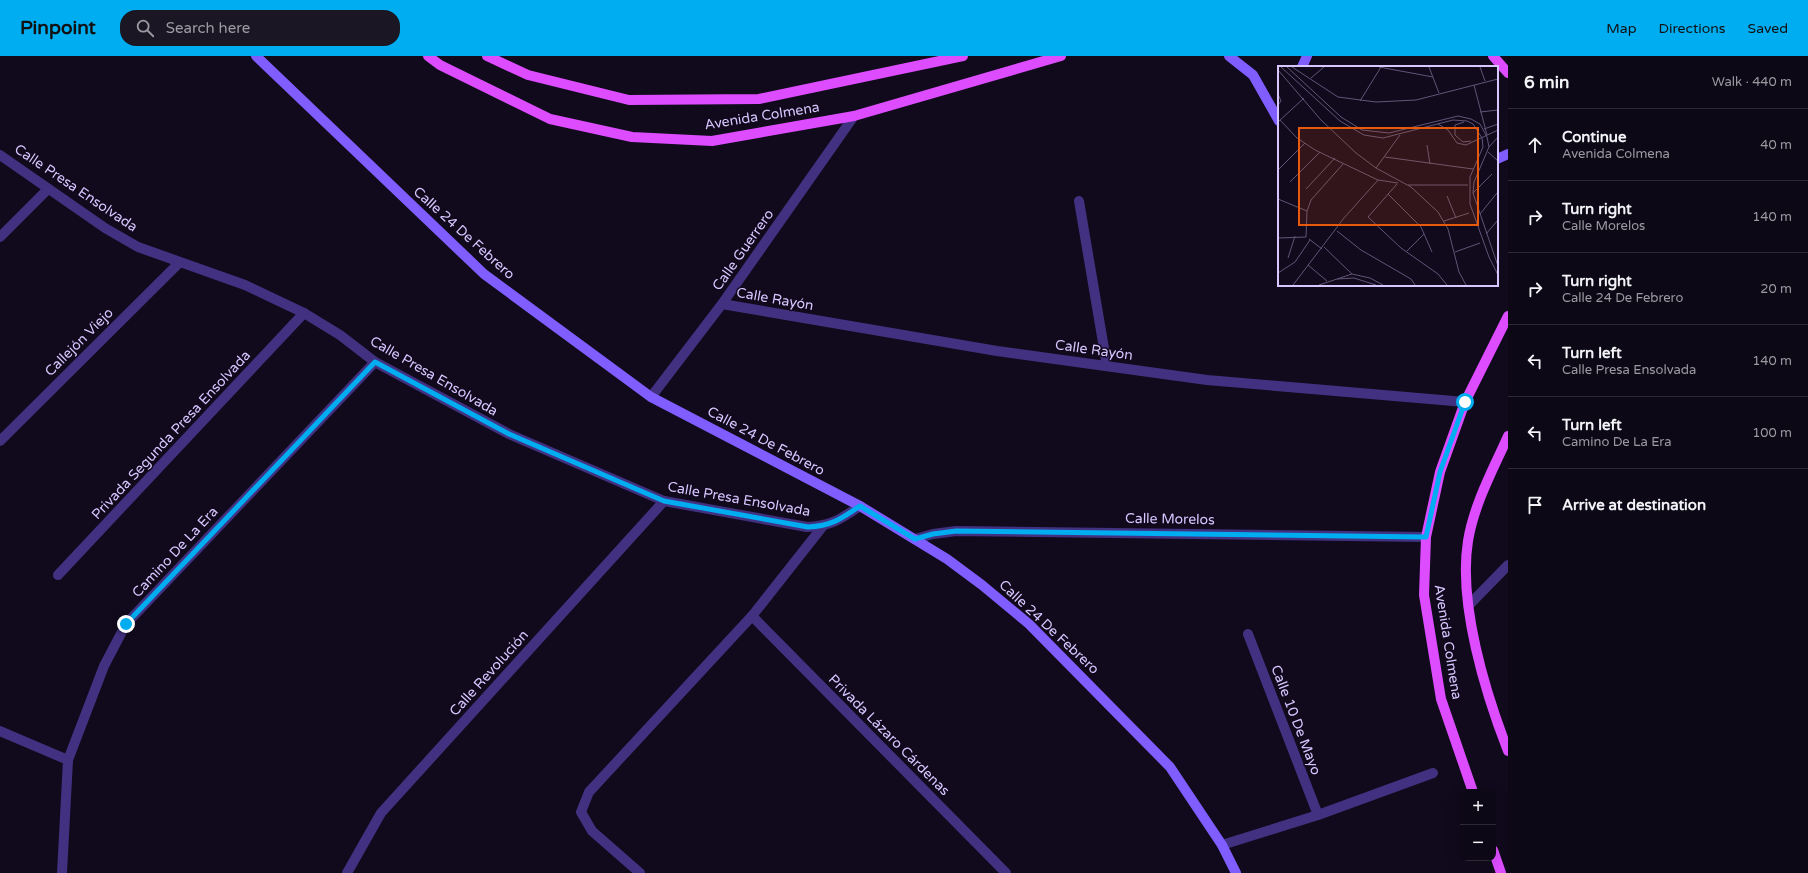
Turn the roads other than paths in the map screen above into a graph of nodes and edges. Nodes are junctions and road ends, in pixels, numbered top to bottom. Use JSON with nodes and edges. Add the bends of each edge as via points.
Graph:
{"nodes":[{"id":1,"x":256,"y":56,"type":"edge"},
{"id":2,"x":428,"y":56,"type":"edge"},
{"id":3,"x":487,"y":56,"type":"edge"},
{"id":4,"x":963,"y":56,"type":"edge"},
{"id":5,"x":1061,"y":56,"type":"edge"},
{"id":6,"x":1229,"y":56,"type":"edge"},
{"id":7,"x":1307,"y":56,"type":"edge"},
{"id":8,"x":1493,"y":56,"type":"edge"},
{"id":9,"x":1302,"y":66,"type":"edge"},
{"id":10,"x":1508,"y":73,"type":"edge"},
{"id":11,"x":854,"y":116,"type":"junction"},
{"id":12,"x":1278,"y":119,"type":"edge"},
{"id":13,"x":1508,"y":154,"type":"edge"},
{"id":14,"x":0,"y":155,"type":"edge"},
{"id":15,"x":1498,"y":159,"type":"edge"},
{"id":16,"x":48,"y":189,"type":"junction"},
{"id":17,"x":1079,"y":202,"type":"dead end"},
{"id":18,"x":0,"y":237,"type":"edge"},
{"id":19,"x":179,"y":262,"type":"junction"},
{"id":20,"x":722,"y":304,"type":"junction"},
{"id":21,"x":304,"y":313,"type":"junction"},
{"id":22,"x":1508,"y":316,"type":"edge"},
{"id":23,"x":375,"y":362,"type":"junction"},
{"id":24,"x":1106,"y":366,"type":"junction"},
{"id":25,"x":651,"y":397,"type":"junction"},
{"id":26,"x":1465,"y":402,"type":"junction"},
{"id":27,"x":1508,"y":436,"type":"edge"},
{"id":28,"x":0,"y":441,"type":"edge"},
{"id":29,"x":664,"y":501,"type":"junction"},
{"id":30,"x":860,"y":506,"type":"junction"},
{"id":31,"x":823,"y":526,"type":"junction"},
{"id":32,"x":1426,"y":537,"type":"junction"},
{"id":33,"x":915,"y":539,"type":"junction"},
{"id":34,"x":1508,"y":565,"type":"edge"},
{"id":35,"x":58,"y":575,"type":"dead end"},
{"id":36,"x":1468,"y":605,"type":"junction"},
{"id":37,"x":752,"y":616,"type":"junction"},
{"id":38,"x":1248,"y":634,"type":"dead end"},
{"id":39,"x":0,"y":731,"type":"edge"},
{"id":40,"x":1508,"y":751,"type":"edge"},
{"id":41,"x":68,"y":760,"type":"junction"},
{"id":42,"x":1433,"y":773,"type":"dead end"},
{"id":43,"x":1472,"y":789,"type":"edge"},
{"id":44,"x":1318,"y":815,"type":"junction"},
{"id":45,"x":1222,"y":845,"type":"junction"},
{"id":46,"x":1496,"y":859,"type":"edge"},
{"id":47,"x":62,"y":873,"type":"edge"},
{"id":48,"x":347,"y":873,"type":"edge"},
{"id":49,"x":640,"y":873,"type":"edge"},
{"id":50,"x":1006,"y":873,"type":"edge"},
{"id":51,"x":1236,"y":873,"type":"edge"},
{"id":52,"x":1501,"y":873,"type":"edge"}],
"edges":[{"from":1,"to":25,"type":"street","name":"Calle 24 De Febrero","via":[[484,274]]},
{"from":2,"to":11,"type":"main road","name":"Avenida Colmena","via":[[440,65],[550,119],[632,137],[712,141]]},
{"from":3,"to":4,"type":"main road","name":"Avenida Colmena","via":[[528,75],[629,100],[758,99]]},
{"from":5,"to":11,"type":"main road","name":"Avenida Colmena"},
{"from":6,"to":12,"type":"street","via":[[1253,75]]},
{"from":7,"to":9,"type":"street"},
{"from":8,"to":10,"type":"main road"},
{"from":11,"to":20,"type":"street","name":"Calle Guerrero"},
{"from":13,"to":15,"type":"street"},
{"from":14,"to":16,"type":"street","name":"Calle Presa Ensolvada"},
{"from":16,"to":18,"type":"street"},
{"from":16,"to":19,"type":"street","name":"Calle Presa Ensolvada","via":[[105,228],[132,243]]},
{"from":17,"to":24,"type":"street"},
{"from":19,"to":21,"type":"street","name":"Calle Presa Ensolvada","via":[[245,286]]},
{"from":19,"to":28,"type":"street","name":"Callejón Viejo"},
{"from":20,"to":24,"type":"street","name":"Calle Rayón","via":[[997,351]]},
{"from":20,"to":25,"type":"street","name":"Calle Guerrero"},
{"from":21,"to":23,"type":"street","name":"Calle Presa Ensolvada","via":[[340,335]]},
{"from":21,"to":35,"type":"street","name":"Privada Segunda Presa Ensolvada"},
{"from":22,"to":26,"type":"main road","name":"Avenida Colmena"},
{"from":23,"to":29,"type":"street","name":"Calle Presa Ensolvada","via":[[509,434]]},
{"from":23,"to":41,"type":"street","name":"Camino De La Era","via":[[126,624],[104,666]]},
{"from":24,"to":26,"type":"street","name":"Calle Rayón","via":[[1207,380]]},
{"from":25,"to":30,"type":"street","name":"Calle 24 De Febrero"},
{"from":26,"to":32,"type":"main road","name":"Avenida Colmena","via":[[1440,472]]},
{"from":27,"to":36,"type":"main road","name":"Avenida Colmena","via":[[1476,511],[1468,541]]},
{"from":29,"to":31,"type":"street","name":"Calle Presa Ensolvada","via":[[795,526]]},
{"from":29,"to":48,"type":"street","name":"Calle Revolución","via":[[381,813]]},
{"from":30,"to":31,"type":"street","name":"Calle Presa Ensolvada","via":[[834,523]]},
{"from":30,"to":33,"type":"street","name":"Calle 24 De Febrero"},
{"from":31,"to":37,"type":"street"},
{"from":32,"to":33,"type":"street","name":"Calle Morelos","via":[[956,531]]},
{"from":32,"to":43,"type":"main road","name":"Avenida Colmena","via":[[1424,595],[1441,699]]},
{"from":33,"to":45,"type":"street","name":"Calle 24 De Febrero","via":[[982,585],[1029,624],[1170,767]]},
{"from":34,"to":36,"type":"street"},
{"from":36,"to":40,"type":"main road","name":"Avenida Colmena","via":[[1478,657],[1495,719]]},
{"from":37,"to":49,"type":"street","via":[[589,792],[581,812],[592,830]]},
{"from":37,"to":50,"type":"street","name":"Privada Lázaro Cárdenas"},
{"from":38,"to":44,"type":"street","name":"Calle 10 De Mayo"},
{"from":39,"to":41,"type":"street"},
{"from":41,"to":47,"type":"street","name":"Camino De La Era"},
{"from":42,"to":44,"type":"street"},
{"from":44,"to":45,"type":"street"},
{"from":45,"to":51,"type":"street","name":"Calle 24 De Febrero"},
{"from":46,"to":52,"type":"main road"}]}
